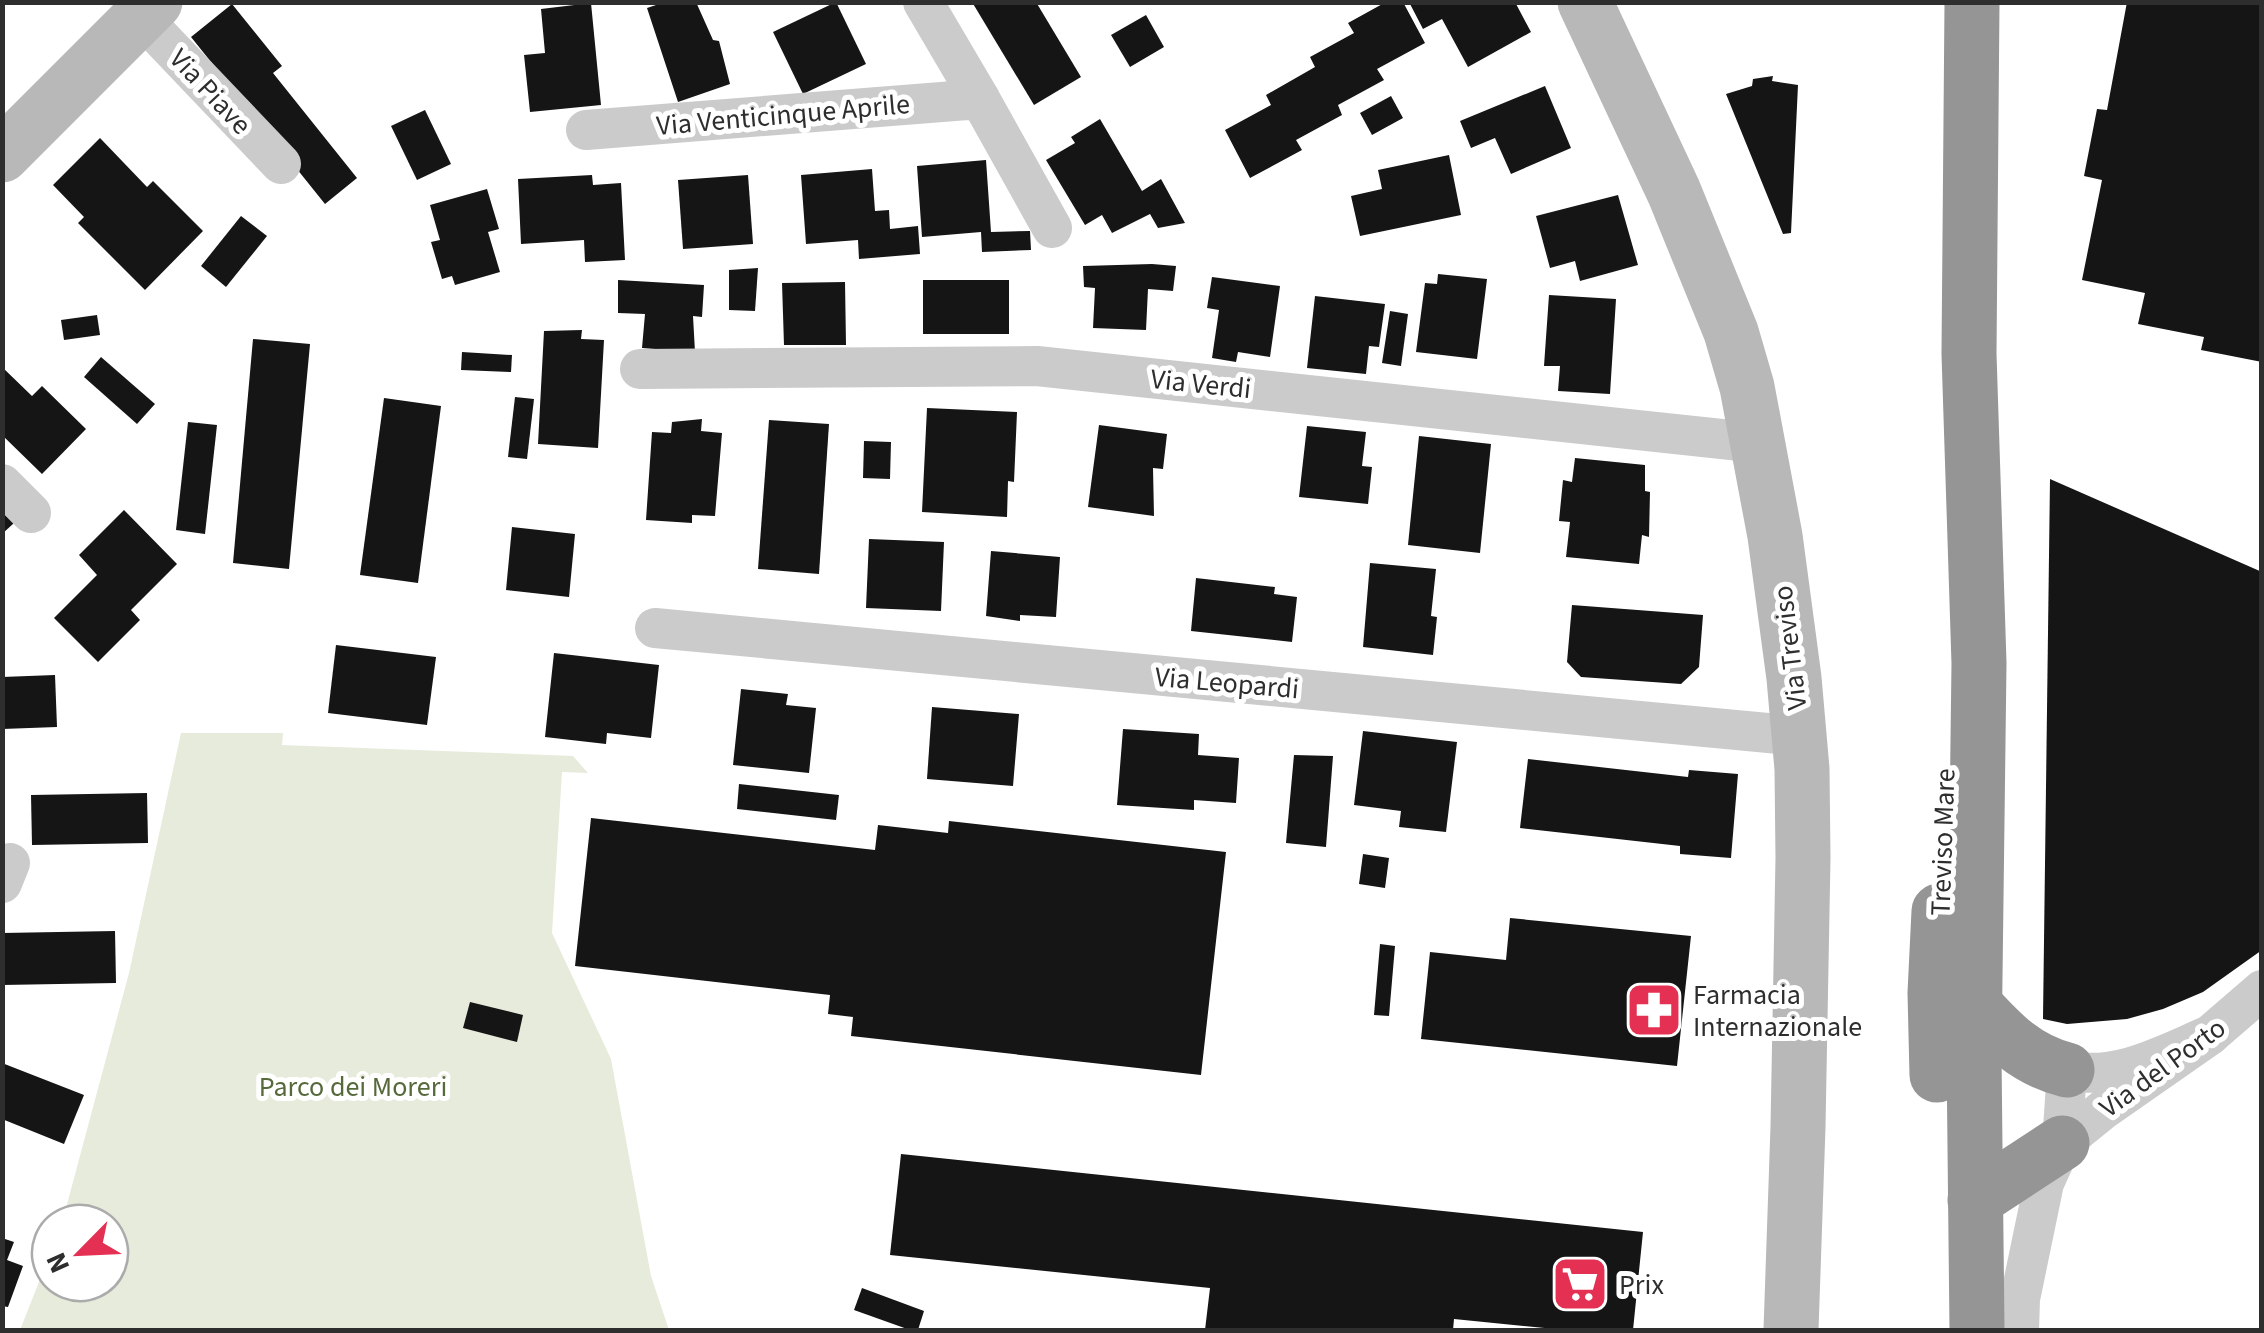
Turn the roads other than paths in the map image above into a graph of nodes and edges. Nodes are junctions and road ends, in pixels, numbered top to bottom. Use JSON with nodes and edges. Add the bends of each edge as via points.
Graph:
{"nodes":[{"id":1,"x":923,"y":2,"type":"edge"},
{"id":2,"x":1585,"y":2,"type":"edge"},
{"id":3,"x":1972,"y":2,"type":"edge"},
{"id":4,"x":148,"y":10,"type":"edge"},
{"id":5,"x":980,"y":99,"type":"junction"},
{"id":6,"x":586,"y":130,"type":"dead end"},
{"id":7,"x":2,"y":155,"type":"edge"},
{"id":8,"x":280,"y":164,"type":"dead end"},
{"id":9,"x":1052,"y":228,"type":"dead end"},
{"id":10,"x":1969,"y":354,"type":"junction"},
{"id":11,"x":640,"y":369,"type":"dead end"},
{"id":12,"x":1759,"y":443,"type":"junction"},
{"id":13,"x":2,"y":484,"type":"edge"},
{"id":14,"x":32,"y":514,"type":"dead end"},
{"id":15,"x":654,"y":628,"type":"dead end"},
{"id":16,"x":1800,"y":736,"type":"junction"},
{"id":17,"x":2262,"y":990,"type":"edge"},
{"id":18,"x":1974,"y":1004,"type":"junction"},
{"id":19,"x":2210,"y":1035,"type":"junction"},
{"id":20,"x":2066,"y":1070,"type":"junction"},
{"id":21,"x":2062,"y":1143,"type":"junction"},
{"id":22,"x":1975,"y":1200,"type":"junction"},
{"id":23,"x":1791,"y":1330,"type":"edge"},
{"id":24,"x":1942,"y":1330,"type":"edge"},
{"id":25,"x":1977,"y":1330,"type":"edge"},
{"id":26,"x":2019,"y":1330,"type":"edge"}],
"edges":[{"from":1,"to":5,"type":"street"},
{"from":2,"to":12,"type":"main road","name":"Via Treviso","via":[[1731,332]]},
{"from":3,"to":10,"type":"highway","name":"Treviso Mare"},
{"from":4,"to":7,"type":"main road"},
{"from":4,"to":8,"type":"street","name":"Via Piave"},
{"from":5,"to":6,"type":"street","name":"Via Venticinque Aprile"},
{"from":5,"to":9,"type":"street"},
{"from":10,"to":18,"type":"highway","name":"Treviso Mare","via":[[1979,663]]},
{"from":10,"to":24,"type":"highway","name":"Treviso Mare","via":[[1936,993]]},
{"from":11,"to":12,"type":"street","name":"Via Verdi","via":[[1037,366]]},
{"from":12,"to":16,"type":"main road","name":"Via Treviso"},
{"from":13,"to":14,"type":"street"},
{"from":15,"to":16,"type":"street","name":"Via Leopardi"},
{"from":16,"to":23,"type":"main road","name":"Via Treviso"},
{"from":17,"to":19,"type":"street","name":"Via del Porto"},
{"from":18,"to":20,"type":"highway","via":[[2022,1052]]},
{"from":18,"to":22,"type":"highway","name":"Treviso Mare"},
{"from":19,"to":20,"type":"street","via":[[2139,1065],[2087,1075]]},
{"from":19,"to":21,"type":"street","name":"Via del Porto"},
{"from":20,"to":21,"type":"street"},
{"from":21,"to":22,"type":"highway"},
{"from":21,"to":26,"type":"street","via":[[2044,1183]]},
{"from":22,"to":25,"type":"highway","name":"Treviso Mare"}]}
